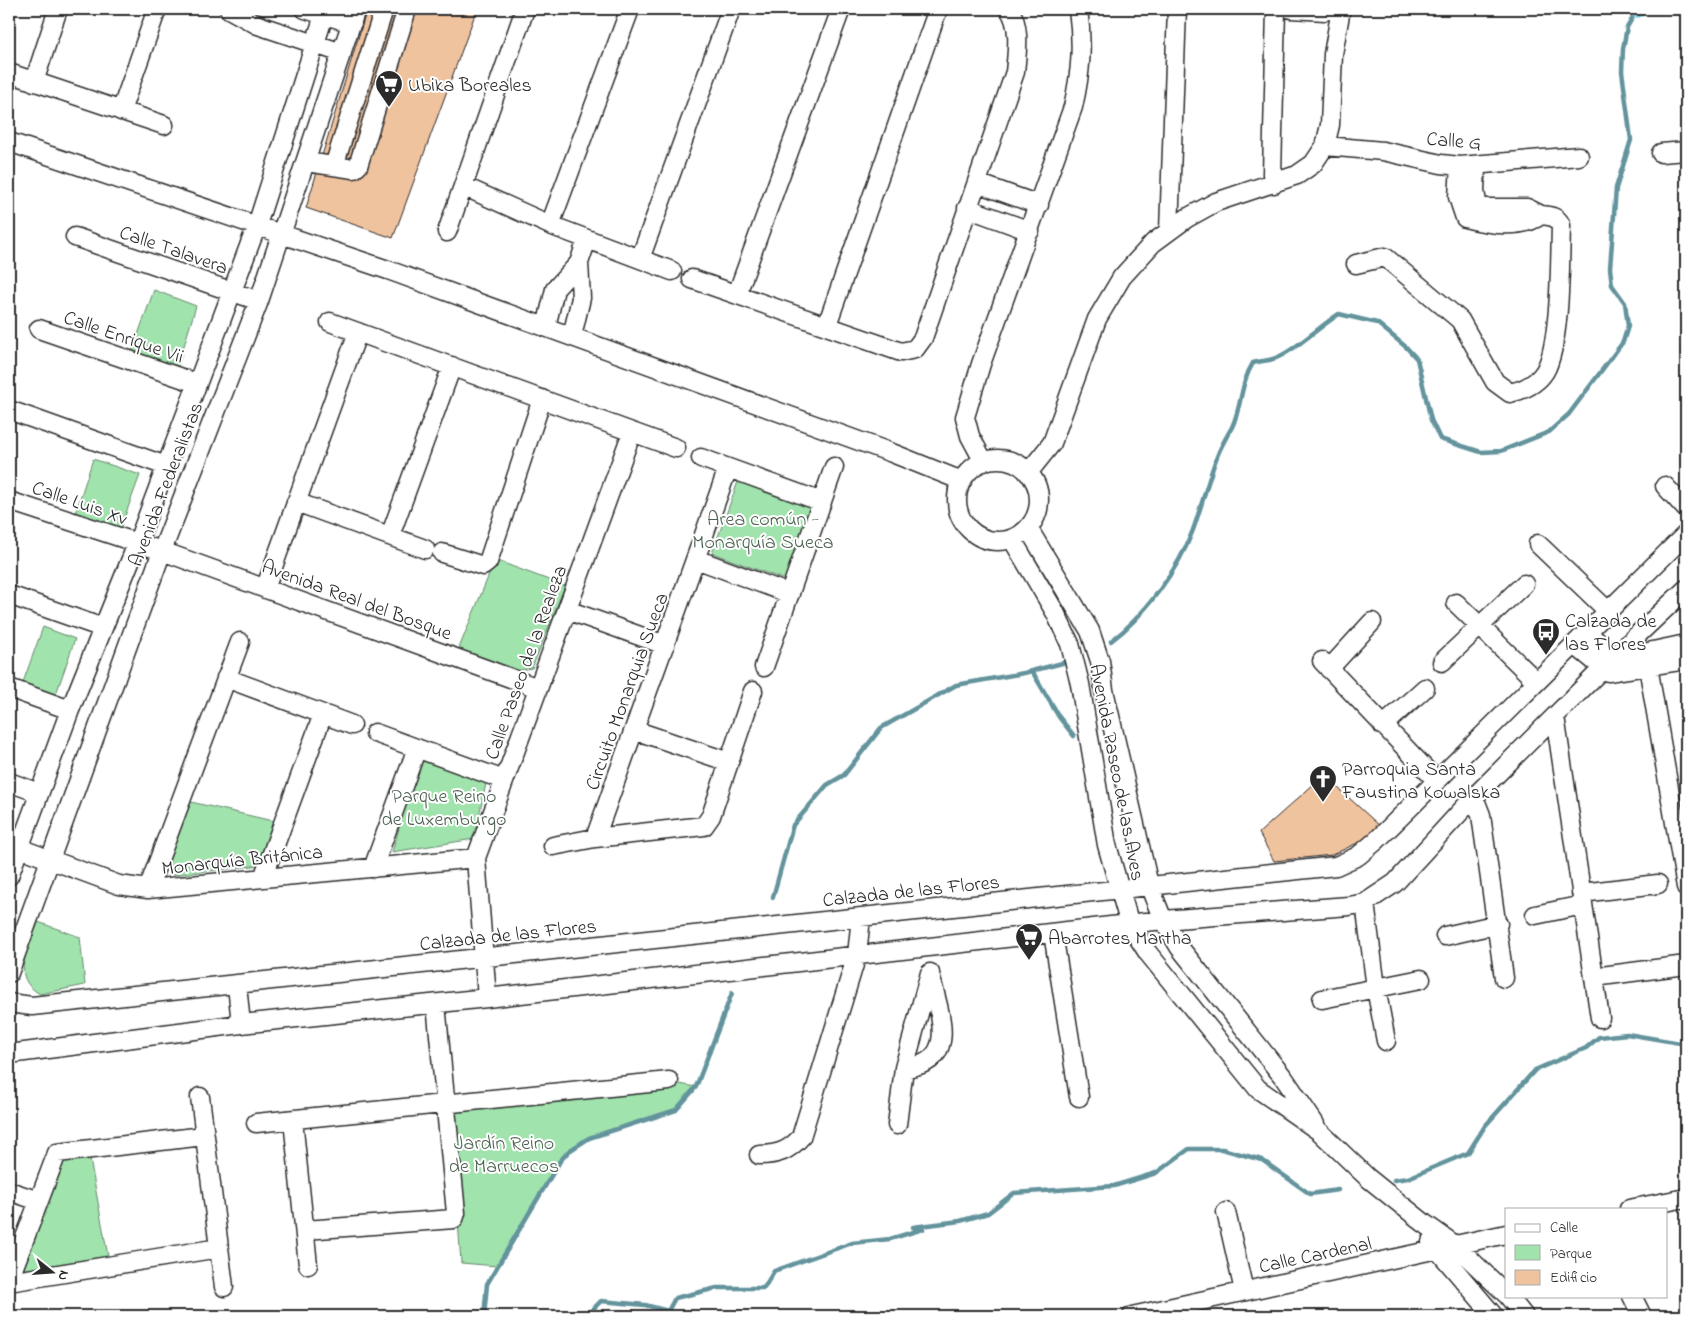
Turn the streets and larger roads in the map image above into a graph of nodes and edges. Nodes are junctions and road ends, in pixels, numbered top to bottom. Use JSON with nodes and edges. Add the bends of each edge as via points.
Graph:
{"nodes":[{"id":1,"x":58,"y":9,"type":"edge"},
{"id":2,"x":157,"y":9,"type":"edge"},
{"id":3,"x":229,"y":9,"type":"edge"},
{"id":4,"x":305,"y":9,"type":"edge"},
{"id":5,"x":384,"y":9,"type":"edge"},
{"id":6,"x":407,"y":9,"type":"edge"},
{"id":7,"x":525,"y":9,"type":"edge"},
{"id":8,"x":630,"y":9,"type":"edge"},
{"id":9,"x":731,"y":9,"type":"edge"},
{"id":10,"x":841,"y":9,"type":"edge"},
{"id":11,"x":938,"y":9,"type":"edge"},
{"id":12,"x":1009,"y":9,"type":"edge"},
{"id":13,"x":1078,"y":9,"type":"edge"},
{"id":14,"x":1177,"y":9,"type":"edge"},
{"id":15,"x":1276,"y":9,"type":"edge"},
{"id":16,"x":1291,"y":9,"type":"edge"},
{"id":17,"x":1333,"y":10,"type":"edge"},
{"id":18,"x":325,"y":12,"type":"edge"},
{"id":19,"x":354,"y":16,"type":"edge"},
{"id":20,"x":314,"y":44,"type":"junction"},
{"id":21,"x":342,"y":53,"type":"junction"},
{"id":22,"x":9,"y":73,"type":"edge"},
{"id":23,"x":34,"y":82,"type":"junction"},
{"id":24,"x":121,"y":111,"type":"junction"},
{"id":25,"x":164,"y":125,"type":"dead end"},
{"id":26,"x":9,"y":142,"type":"edge"},
{"id":27,"x":1325,"y":146,"type":"junction"},
{"id":28,"x":1686,"y":151,"type":"edge"},
{"id":29,"x":1662,"y":153,"type":"dead end"},
{"id":30,"x":1579,"y":156,"type":"dead end"},
{"id":31,"x":306,"y":162,"type":"junction"},
{"id":32,"x":334,"y":166,"type":"junction"},
{"id":33,"x":1468,"y":166,"type":"junction"},
{"id":34,"x":977,"y":182,"type":"junction"},
{"id":35,"x":1274,"y":184,"type":"junction"},
{"id":36,"x":463,"y":186,"type":"junction"},
{"id":37,"x":1039,"y":205,"type":"junction"},
{"id":38,"x":967,"y":208,"type":"junction"},
{"id":39,"x":257,"y":225,"type":"junction"},
{"id":40,"x":550,"y":225,"type":"junction"},
{"id":41,"x":1030,"y":231,"type":"junction"},
{"id":42,"x":1169,"y":231,"type":"junction"},
{"id":43,"x":447,"y":232,"type":"dead end"},
{"id":44,"x":282,"y":233,"type":"junction"},
{"id":45,"x":75,"y":237,"type":"dead end"},
{"id":46,"x":586,"y":239,"type":"junction"},
{"id":47,"x":640,"y":259,"type":"junction"},
{"id":48,"x":578,"y":263,"type":"junction"},
{"id":49,"x":1356,"y":264,"type":"dead end"},
{"id":50,"x":672,"y":271,"type":"dead end"},
{"id":51,"x":692,"y":279,"type":"dead end"},
{"id":52,"x":232,"y":292,"type":"junction"},
{"id":53,"x":737,"y":294,"type":"junction"},
{"id":54,"x":259,"y":302,"type":"junction"},
{"id":55,"x":330,"y":322,"type":"dead end"},
{"id":56,"x":827,"y":325,"type":"junction"},
{"id":57,"x":546,"y":327,"type":"junction"},
{"id":58,"x":39,"y":329,"type":"dead end"},
{"id":59,"x":358,"y":332,"type":"junction"},
{"id":60,"x":572,"y":336,"type":"junction"},
{"id":61,"x":452,"y":366,"type":"junction"},
{"id":62,"x":196,"y":384,"type":"junction"},
{"id":63,"x":542,"y":400,"type":"junction"},
{"id":64,"x":9,"y":410,"type":"edge"},
{"id":65,"x":632,"y":432,"type":"junction"},
{"id":66,"x":676,"y":448,"type":"dead end"},
{"id":67,"x":701,"y":458,"type":"dead end"},
{"id":68,"x":984,"y":462,"type":"junction"},
{"id":69,"x":166,"y":466,"type":"junction"},
{"id":70,"x":834,"y":467,"type":"dead end"},
{"id":71,"x":728,"y":468,"type":"junction"},
{"id":72,"x":1028,"y":474,"type":"junction"},
{"id":73,"x":962,"y":481,"type":"junction"},
{"id":74,"x":1665,"y":486,"type":"dead end"},
{"id":75,"x":9,"y":500,"type":"edge"},
{"id":76,"x":296,"y":502,"type":"junction"},
{"id":77,"x":822,"y":502,"type":"junction"},
{"id":78,"x":1686,"y":509,"type":"edge"},
{"id":79,"x":1028,"y":528,"type":"junction"},
{"id":80,"x":1686,"y":534,"type":"edge"},
{"id":81,"x":390,"y":536,"type":"junction"},
{"id":82,"x":1012,"y":539,"type":"junction"},
{"id":83,"x":137,"y":544,"type":"junction"},
{"id":84,"x":1538,"y":544,"type":"dead end"},
{"id":85,"x":162,"y":551,"type":"junction"},
{"id":86,"x":696,"y":559,"type":"junction"},
{"id":87,"x":1524,"y":584,"type":"dead end"},
{"id":88,"x":265,"y":588,"type":"junction"},
{"id":89,"x":1686,"y":589,"type":"edge"},
{"id":90,"x":790,"y":594,"type":"junction"},
{"id":91,"x":9,"y":595,"type":"edge"},
{"id":92,"x":1456,"y":603,"type":"dead end"},
{"id":93,"x":567,"y":610,"type":"junction"},
{"id":94,"x":1609,"y":612,"type":"junction"},
{"id":95,"x":1372,"y":622,"type":"dead end"},
{"id":96,"x":1480,"y":626,"type":"junction"},
{"id":97,"x":103,"y":628,"type":"junction"},
{"id":98,"x":1582,"y":639,"type":"junction"},
{"id":99,"x":240,"y":642,"type":"dead end"},
{"id":100,"x":1686,"y":644,"type":"edge"},
{"id":101,"x":665,"y":645,"type":"junction"},
{"id":102,"x":1614,"y":657,"type":"junction"},
{"id":103,"x":1686,"y":660,"type":"edge"},
{"id":104,"x":1442,"y":662,"type":"dead end"},
{"id":105,"x":1648,"y":666,"type":"junction"},
{"id":106,"x":764,"y":667,"type":"dead end"},
{"id":107,"x":1602,"y":670,"type":"junction"},
{"id":108,"x":226,"y":678,"type":"junction"},
{"id":109,"x":1538,"y":682,"type":"junction"},
{"id":110,"x":9,"y":688,"type":"edge"},
{"id":111,"x":538,"y":688,"type":"junction"},
{"id":112,"x":1425,"y":688,"type":"dead end"},
{"id":113,"x":1104,"y":690,"type":"junction"},
{"id":114,"x":753,"y":691,"type":"dead end"},
{"id":115,"x":1081,"y":692,"type":"junction"},
{"id":116,"x":70,"y":710,"type":"junction"},
{"id":117,"x":323,"y":714,"type":"junction"},
{"id":118,"x":1555,"y":716,"type":"junction"},
{"id":119,"x":352,"y":726,"type":"dead end"},
{"id":120,"x":1383,"y":726,"type":"junction"},
{"id":121,"x":634,"y":730,"type":"junction"},
{"id":122,"x":375,"y":733,"type":"dead end"},
{"id":123,"x":417,"y":748,"type":"junction"},
{"id":124,"x":729,"y":762,"type":"junction"},
{"id":125,"x":504,"y":780,"type":"junction"},
{"id":126,"x":1436,"y":780,"type":"junction"},
{"id":127,"x":9,"y":782,"type":"edge"},
{"id":128,"x":39,"y":793,"type":"junction"},
{"id":129,"x":1474,"y":796,"type":"junction"},
{"id":130,"x":595,"y":838,"type":"junction"},
{"id":131,"x":553,"y":846,"type":"dead end"},
{"id":132,"x":19,"y":848,"type":"junction"},
{"id":133,"x":476,"y":858,"type":"junction"},
{"id":134,"x":50,"y":859,"type":"junction"},
{"id":135,"x":374,"y":868,"type":"junction"},
{"id":136,"x":9,"y":873,"type":"edge"},
{"id":137,"x":263,"y":878,"type":"junction"},
{"id":138,"x":1658,"y":884,"type":"dead end"},
{"id":139,"x":1149,"y":885,"type":"junction"},
{"id":140,"x":1686,"y":887,"type":"edge"},
{"id":141,"x":1118,"y":888,"type":"junction"},
{"id":142,"x":148,"y":889,"type":"junction"},
{"id":143,"x":1582,"y":899,"type":"junction"},
{"id":144,"x":1365,"y":903,"type":"junction"},
{"id":145,"x":1535,"y":914,"type":"dead end"},
{"id":146,"x":861,"y":917,"type":"junction"},
{"id":147,"x":1163,"y":920,"type":"junction"},
{"id":148,"x":1130,"y":924,"type":"junction"},
{"id":149,"x":1498,"y":924,"type":"junction"},
{"id":150,"x":1053,"y":933,"type":"junction"},
{"id":151,"x":1446,"y":936,"type":"dead end"},
{"id":152,"x":927,"y":947,"type":"junction"},
{"id":153,"x":857,"y":955,"type":"junction"},
{"id":154,"x":482,"y":958,"type":"junction"},
{"id":155,"x":1686,"y":965,"type":"edge"},
{"id":156,"x":9,"y":973,"type":"edge"},
{"id":157,"x":930,"y":973,"type":"junction"},
{"id":158,"x":1594,"y":977,"type":"junction"},
{"id":159,"x":1504,"y":978,"type":"dead end"},
{"id":160,"x":1421,"y":979,"type":"dead end"},
{"id":161,"x":237,"y":986,"type":"junction"},
{"id":162,"x":1376,"y":988,"type":"junction"},
{"id":163,"x":487,"y":998,"type":"junction"},
{"id":164,"x":1322,"y":999,"type":"dead end"},
{"id":165,"x":9,"y":1003,"type":"edge"},
{"id":166,"x":436,"y":1004,"type":"junction"},
{"id":167,"x":1600,"y":1018,"type":"dead end"},
{"id":168,"x":241,"y":1024,"type":"junction"},
{"id":169,"x":1386,"y":1041,"type":"dead end"},
{"id":170,"x":9,"y":1054,"type":"edge"},
{"id":171,"x":904,"y":1068,"type":"junction"},
{"id":172,"x":669,"y":1080,"type":"dead end"},
{"id":173,"x":200,"y":1096,"type":"dead end"},
{"id":174,"x":1079,"y":1097,"type":"dead end"},
{"id":175,"x":445,"y":1104,"type":"junction"},
{"id":176,"x":293,"y":1120,"type":"junction"},
{"id":177,"x":256,"y":1123,"type":"dead end"},
{"id":178,"x":897,"y":1125,"type":"dead end"},
{"id":179,"x":1319,"y":1131,"type":"junction"},
{"id":180,"x":204,"y":1136,"type":"junction"},
{"id":181,"x":759,"y":1155,"type":"dead end"},
{"id":182,"x":9,"y":1191,"type":"edge"},
{"id":183,"x":38,"y":1201,"type":"junction"},
{"id":184,"x":1684,"y":1203,"type":"edge"},
{"id":185,"x":1638,"y":1208,"type":"edge"},
{"id":186,"x":1226,"y":1212,"type":"dead end"},
{"id":187,"x":1424,"y":1223,"type":"junction"},
{"id":188,"x":305,"y":1230,"type":"junction"},
{"id":189,"x":1505,"y":1234,"type":"edge"},
{"id":190,"x":1455,"y":1244,"type":"junction"},
{"id":191,"x":219,"y":1248,"type":"junction"},
{"id":192,"x":1436,"y":1249,"type":"junction"},
{"id":193,"x":308,"y":1265,"type":"dead end"},
{"id":194,"x":9,"y":1281,"type":"edge"},
{"id":195,"x":224,"y":1287,"type":"dead end"},
{"id":196,"x":1244,"y":1291,"type":"junction"},
{"id":197,"x":1505,"y":1293,"type":"edge"},
{"id":198,"x":1509,"y":1298,"type":"edge"},
{"id":199,"x":1633,"y":1298,"type":"edge"},
{"id":200,"x":1132,"y":1316,"type":"edge"},
{"id":201,"x":1494,"y":1316,"type":"edge"},
{"id":202,"x":1524,"y":1316,"type":"edge"},
{"id":203,"x":1642,"y":1316,"type":"edge"}],
"edges":[{"from":1,"to":23,"type":"street"},
{"from":2,"to":24,"type":"street"},
{"from":3,"to":20,"type":"street","via":[[258,25]]},
{"from":4,"to":18,"type":"street"},
{"from":5,"to":32,"type":"street"},
{"from":6,"to":32,"type":"street","via":[[358,166],[354,169]]},
{"from":7,"to":36,"type":"street"},
{"from":8,"to":40,"type":"street"},
{"from":9,"to":47,"type":"street"},
{"from":10,"to":53,"type":"street"},
{"from":11,"to":56,"type":"street"},
{"from":12,"to":34,"type":"street","via":[[1015,18],[1015,72]]},
{"from":13,"to":37,"type":"street","via":[[1082,37],[1080,72],[1073,107]]},
{"from":14,"to":42,"type":"street"},
{"from":15,"to":35,"type":"street"},
{"from":16,"to":17,"type":"street"},
{"from":17,"to":27,"type":"street","via":[[1330,125]]},
{"from":18,"to":19,"type":"street"},
{"from":18,"to":20,"type":"street","name":"Avenida Federalistas"},
{"from":19,"to":21,"type":"street","name":"Avenida Federalistas"},
{"from":20,"to":21,"type":"street"},
{"from":20,"to":39,"type":"street","name":"Avenida Federalistas"},
{"from":21,"to":31,"type":"street","name":"Avenida Federalistas"},
{"from":22,"to":23,"type":"street"},
{"from":23,"to":24,"type":"street"},
{"from":24,"to":25,"type":"street"},
{"from":26,"to":39,"type":"street"},
{"from":27,"to":33,"type":"street","name":"Calle G","via":[[1383,151],[1441,164]]},
{"from":27,"to":35,"type":"street","via":[[1313,164],[1296,176]]},
{"from":28,"to":29,"type":"street"},
{"from":30,"to":33,"type":"street","name":"Calle G"},
{"from":31,"to":32,"type":"street"},
{"from":31,"to":44,"type":"street","name":"Avenida Federalistas"},
{"from":33,"to":49,"type":"street","via":[[1458,197],[1472,213],[1488,224],[1530,223],[1541,215],[1553,216],[1561,225],[1556,324],[1550,358],[1544,372],[1526,389],[1510,393],[1495,382],[1460,320],[1402,269],[1384,257]]},
{"from":34,"to":37,"type":"street"},
{"from":34,"to":38,"type":"street"},
{"from":35,"to":42,"type":"street","via":[[1216,202]]},
{"from":36,"to":40,"type":"street"},
{"from":36,"to":43,"type":"street"},
{"from":37,"to":41,"type":"street"},
{"from":38,"to":41,"type":"street"},
{"from":38,"to":56,"type":"street","via":[[922,338],[915,349],[902,352]]},
{"from":39,"to":44,"type":"street"},
{"from":39,"to":52,"type":"street","name":"Avenida Federalistas"},
{"from":40,"to":46,"type":"street"},
{"from":41,"to":68,"type":"street","via":[[965,417],[970,436]]},
{"from":42,"to":72,"type":"street","via":[[1153,242],[1122,277],[1097,320],[1052,443]]},
{"from":44,"to":54,"type":"street","name":"Avenida Federalistas"},
{"from":44,"to":57,"type":"street"},
{"from":45,"to":52,"type":"street","name":"Calle Talavera"},
{"from":46,"to":47,"type":"street"},
{"from":46,"to":48,"type":"street"},
{"from":47,"to":50,"type":"street"},
{"from":48,"to":57,"type":"street","via":[[555,289]]},
{"from":48,"to":60,"type":"street","via":[[581,298]]},
{"from":51,"to":53,"type":"street"},
{"from":52,"to":54,"type":"street","name":"Calle Talavera"},
{"from":52,"to":62,"type":"street","name":"Avenida Federalistas"},
{"from":53,"to":56,"type":"street"},
{"from":54,"to":85,"type":"street","name":"Avenida Federalistas"},
{"from":55,"to":59,"type":"street"},
{"from":57,"to":60,"type":"street"},
{"from":58,"to":62,"type":"street","name":"Calle Enrique Vii"},
{"from":59,"to":61,"type":"street"},
{"from":59,"to":76,"type":"street"},
{"from":60,"to":73,"type":"street"},
{"from":61,"to":63,"type":"street"},
{"from":61,"to":81,"type":"street"},
{"from":62,"to":69,"type":"street","name":"Avenida Federalistas"},
{"from":63,"to":65,"type":"street"},
{"from":63,"to":81,"type":"street","via":[[488,562],[483,566]]},
{"from":64,"to":69,"type":"street"},
{"from":65,"to":66,"type":"street"},
{"from":65,"to":93,"type":"street","name":"Calle Paseo de la Realeza"},
{"from":67,"to":71,"type":"street"},
{"from":68,"to":72,"type":"street","via":[[1012,462]]},
{"from":68,"to":73,"type":"street","via":[[975,466]]},
{"from":69,"to":83,"type":"street","name":"Avenida Federalistas"},
{"from":70,"to":77,"type":"street"},
{"from":71,"to":77,"type":"street"},
{"from":71,"to":86,"type":"street","name":"Circuito Monarquia Sueca"},
{"from":72,"to":79,"type":"street","via":[[1034,482],[1038,501],[1034,520]]},
{"from":73,"to":82,"type":"street","via":[[956,500],[967,528],[982,539]]},
{"from":74,"to":78,"type":"street"},
{"from":75,"to":83,"type":"street","name":"Calle Luis Xv"},
{"from":76,"to":81,"type":"street"},
{"from":76,"to":88,"type":"street"},
{"from":77,"to":90,"type":"street"},
{"from":79,"to":82,"type":"street"},
{"from":79,"to":113,"type":"street","name":"Avenida Paseo de las Aves","via":[[1090,631],[1100,661]]},
{"from":80,"to":94,"type":"street","name":"Calzada de las Flores"},
{"from":82,"to":115,"type":"street","name":"Avenida Paseo de las Aves","via":[[1070,644]]},
{"from":83,"to":85,"type":"street","name":"Calle Luis Xv"},
{"from":83,"to":97,"type":"street","name":"Avenida Federalistas"},
{"from":84,"to":94,"type":"street"},
{"from":85,"to":88,"type":"street","name":"Avenida Real del Bosque"},
{"from":85,"to":134,"type":"street","name":"Avenida Federalistas"},
{"from":86,"to":90,"type":"street"},
{"from":86,"to":101,"type":"street","name":"Circuito Monarquia Sueca"},
{"from":87,"to":96,"type":"street"},
{"from":88,"to":111,"type":"street","name":"Avenida Real del Bosque"},
{"from":89,"to":102,"type":"street"},
{"from":90,"to":106,"type":"street"},
{"from":91,"to":97,"type":"street"},
{"from":92,"to":96,"type":"street"},
{"from":93,"to":101,"type":"street"},
{"from":93,"to":111,"type":"street","name":"Calle Paseo de la Realeza"},
{"from":94,"to":98,"type":"street","name":"Calzada de las Flores"},
{"from":95,"to":120,"type":"street","via":[[1326,665]]},
{"from":96,"to":104,"type":"street"},
{"from":96,"to":109,"type":"street"},
{"from":97,"to":116,"type":"street","name":"Avenida Federalistas"},
{"from":98,"to":102,"type":"street"},
{"from":98,"to":107,"type":"street"},
{"from":98,"to":109,"type":"street","name":"Calzada de las Flores"},
{"from":99,"to":108,"type":"street"},
{"from":100,"to":102,"type":"street"},
{"from":101,"to":121,"type":"street","name":"Circuito Monarquia Sueca"},
{"from":102,"to":107,"type":"street"},
{"from":103,"to":105,"type":"street"},
{"from":105,"to":107,"type":"street","via":[[1614,672]]},
{"from":105,"to":140,"type":"street"},
{"from":107,"to":118,"type":"street"},
{"from":108,"to":117,"type":"street"},
{"from":108,"to":142,"type":"street"},
{"from":109,"to":126,"type":"street","name":"Calzada de las Flores"},
{"from":110,"to":116,"type":"street"},
{"from":111,"to":125,"type":"street","name":"Calle Paseo de la Realeza"},
{"from":112,"to":120,"type":"street"},
{"from":113,"to":115,"type":"street"},
{"from":113,"to":139,"type":"street","name":"Avenida Paseo de las Aves"},
{"from":114,"to":124,"type":"street"},
{"from":115,"to":141,"type":"street","name":"Avenida Paseo de las Aves","via":[[1107,845]]},
{"from":116,"to":128,"type":"street","name":"Avenida Federalistas"},
{"from":117,"to":119,"type":"street"},
{"from":117,"to":137,"type":"street"},
{"from":118,"to":129,"type":"street"},
{"from":118,"to":143,"type":"street"},
{"from":120,"to":126,"type":"street"},
{"from":121,"to":124,"type":"street"},
{"from":121,"to":130,"type":"street","name":"Circuito Monarquia Sueca"},
{"from":122,"to":123,"type":"street"},
{"from":123,"to":125,"type":"street"},
{"from":123,"to":135,"type":"street"},
{"from":124,"to":130,"type":"street","via":[[712,816],[704,826]]},
{"from":125,"to":133,"type":"street","name":"Calle Paseo de la Realeza"},
{"from":126,"to":139,"type":"street","name":"Calzada de las Flores","via":[[1376,841],[1358,856],[1336,866]]},
{"from":127,"to":128,"type":"street"},
{"from":128,"to":132,"type":"street","name":"Avenida Federalistas"},
{"from":129,"to":144,"type":"street","via":[[1395,883]]},
{"from":129,"to":149,"type":"street","via":[[1481,815]]},
{"from":130,"to":131,"type":"street"},
{"from":132,"to":134,"type":"street","name":"Monarquía Británica"},
{"from":132,"to":136,"type":"street","name":"Avenida Federalistas"},
{"from":133,"to":135,"type":"street","name":"Monarquía Británica"},
{"from":133,"to":154,"type":"street","name":"Calle Paseo de la Realeza"},
{"from":134,"to":142,"type":"street","name":"Monarquía Británica","via":[[119,885]]},
{"from":134,"to":156,"type":"street","name":"Avenida Federalistas"},
{"from":135,"to":137,"type":"street","name":"Monarquía Británica"},
{"from":137,"to":142,"type":"street","name":"Monarquía Británica"},
{"from":138,"to":143,"type":"street"},
{"from":139,"to":141,"type":"street","name":"Calzada de las Flores"},
{"from":139,"to":147,"type":"street","name":"Avenida Paseo de las Aves"},
{"from":141,"to":146,"type":"street","name":"Calzada de las Flores"},
{"from":141,"to":148,"type":"street","name":"Avenida Paseo de las Aves"},
{"from":143,"to":145,"type":"street"},
{"from":143,"to":158,"type":"street"},
{"from":144,"to":147,"type":"street"},
{"from":144,"to":162,"type":"street"},
{"from":146,"to":153,"type":"street"},
{"from":146,"to":154,"type":"street","name":"Calzada de las Flores"},
{"from":147,"to":148,"type":"street"},
{"from":147,"to":179,"type":"street","name":"Avenida Paseo de las Aves","via":[[1180,948],[1284,1078]]},
{"from":148,"to":150,"type":"street"},
{"from":148,"to":179,"type":"street","name":"Avenida Paseo de las Aves","via":[[1148,953],[1258,1089]]},
{"from":149,"to":151,"type":"street"},
{"from":149,"to":159,"type":"street"},
{"from":150,"to":152,"type":"street"},
{"from":150,"to":174,"type":"street"},
{"from":152,"to":153,"type":"street"},
{"from":152,"to":157,"type":"street"},
{"from":153,"to":163,"type":"street"},
{"from":153,"to":181,"type":"street","via":[[800,1137],[794,1146],[783,1152]]},
{"from":154,"to":161,"type":"street","name":"Calzada de las Flores"},
{"from":154,"to":163,"type":"street","name":"Calle Paseo de la Realeza"},
{"from":155,"to":158,"type":"street"},
{"from":157,"to":171,"type":"street"},
{"from":157,"to":171,"type":"street","via":[[942,1026],[941,1042],[936,1056],[926,1064]]},
{"from":158,"to":167,"type":"street"},
{"from":160,"to":162,"type":"street"},
{"from":161,"to":165,"type":"street","name":"Calzada de las Flores","via":[[32,1006]]},
{"from":161,"to":168,"type":"street"},
{"from":162,"to":164,"type":"street"},
{"from":162,"to":169,"type":"street"},
{"from":163,"to":166,"type":"street"},
{"from":166,"to":168,"type":"street"},
{"from":166,"to":175,"type":"street"},
{"from":168,"to":170,"type":"street"},
{"from":171,"to":178,"type":"street"},
{"from":172,"to":175,"type":"street"},
{"from":173,"to":180,"type":"street"},
{"from":175,"to":176,"type":"street"},
{"from":175,"to":188,"type":"street","via":[[456,1212],[454,1219]]},
{"from":176,"to":177,"type":"street"},
{"from":176,"to":188,"type":"street"},
{"from":179,"to":187,"type":"street","name":"Avenida Paseo de las Aves","via":[[1368,1178]]},
{"from":180,"to":183,"type":"street","via":[[57,1152]]},
{"from":180,"to":191,"type":"street"},
{"from":182,"to":183,"type":"street"},
{"from":183,"to":194,"type":"street"},
{"from":184,"to":185,"type":"street"},
{"from":186,"to":196,"type":"street"},
{"from":187,"to":190,"type":"street","name":"Avenida Paseo de las Aves"},
{"from":187,"to":192,"type":"street","name":"Avenida Paseo de las Aves"},
{"from":188,"to":193,"type":"street"},
{"from":189,"to":190,"type":"street","name":"Calle Cardenal"},
{"from":190,"to":192,"type":"street","name":"Calle Cardenal"},
{"from":190,"to":197,"type":"street","name":"Avenida Paseo de las Aves"},
{"from":191,"to":194,"type":"street"},
{"from":191,"to":195,"type":"street"},
{"from":192,"to":196,"type":"street","name":"Calle Cardenal"},
{"from":192,"to":201,"type":"street","name":"Avenida Paseo de las Aves"},
{"from":196,"to":200,"type":"street","name":"Calle Cardenal"},
{"from":198,"to":202,"type":"street","name":"Avenida Paseo de las Aves"},
{"from":199,"to":203,"type":"street"}]}
